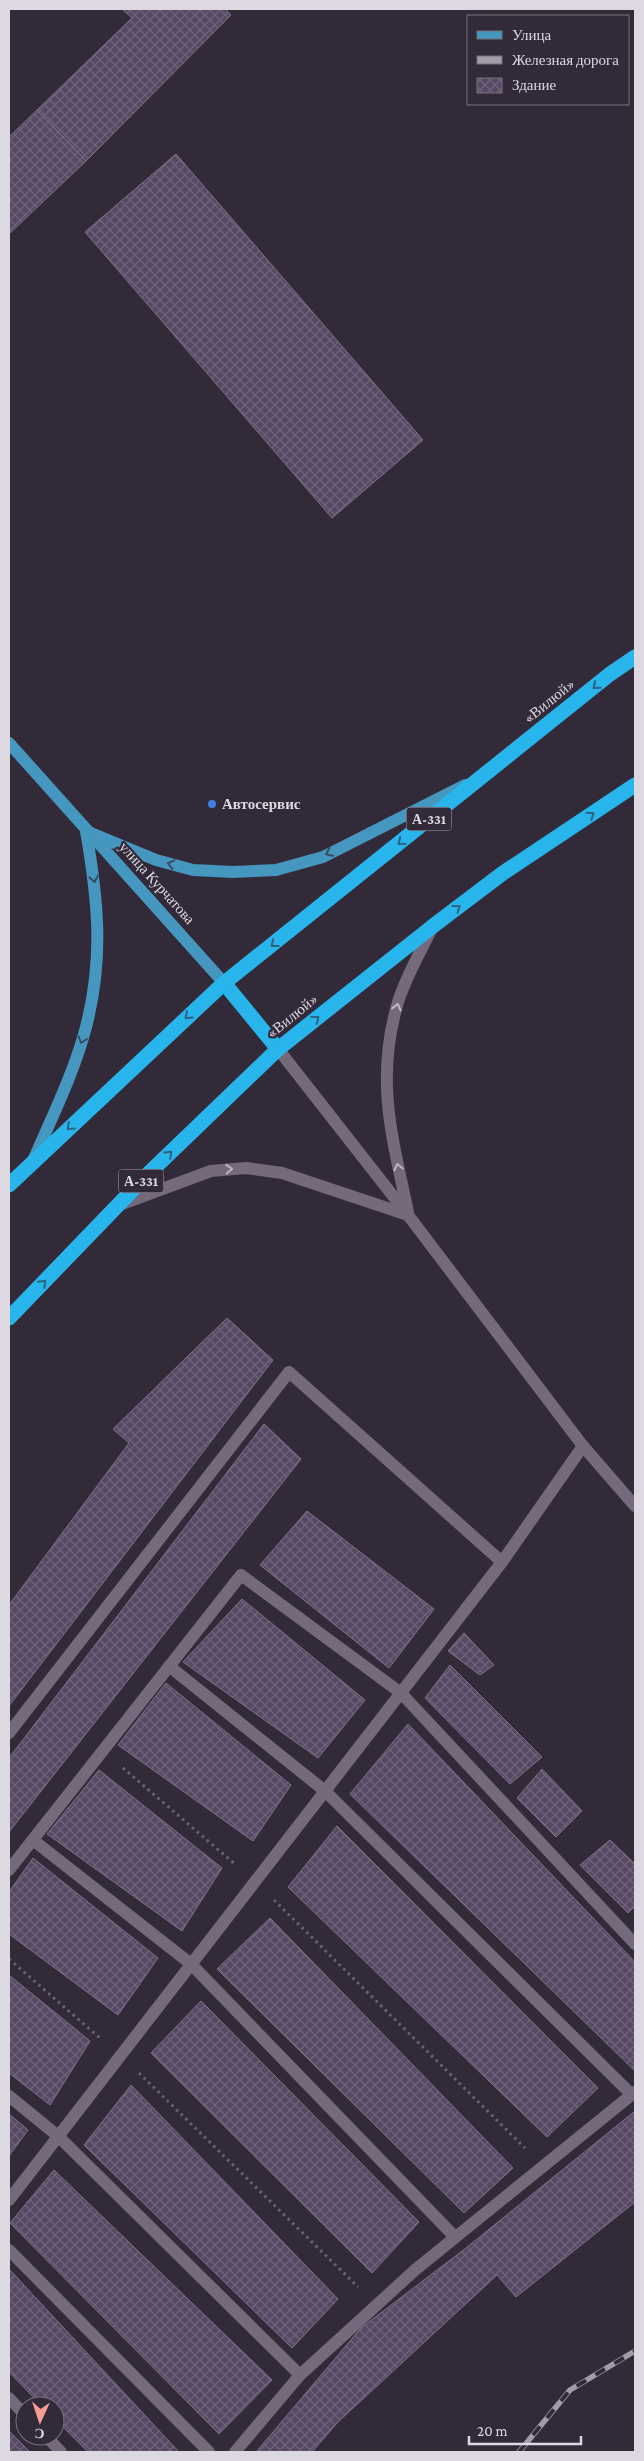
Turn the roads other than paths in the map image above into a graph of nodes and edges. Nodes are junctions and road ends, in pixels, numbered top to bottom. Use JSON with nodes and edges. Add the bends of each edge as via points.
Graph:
{"nodes":[{"id":1,"x":635,"y":657,"type":"edge"},
{"id":2,"x":9,"y":743,"type":"edge"},
{"id":3,"x":482,"y":776,"type":"junction"},
{"id":4,"x":635,"y":785,"type":"edge"},
{"id":5,"x":86,"y":831,"type":"junction"},
{"id":6,"x":433,"y":926,"type":"junction"},
{"id":7,"x":224,"y":983,"type":"junction"},
{"id":8,"x":278,"y":1049,"type":"junction"},
{"id":9,"x":32,"y":1162,"type":"junction"},
{"id":10,"x":9,"y":1185,"type":"edge"},
{"id":11,"x":117,"y":1206,"type":"junction"},
{"id":12,"x":408,"y":1215,"type":"junction"},
{"id":13,"x":9,"y":1318,"type":"edge"},
{"id":14,"x":583,"y":1446,"type":"junction"},
{"id":15,"x":635,"y":1506,"type":"edge"},
{"id":16,"x":502,"y":1562,"type":"junction"},
{"id":17,"x":169,"y":1666,"type":"junction"},
{"id":18,"x":401,"y":1693,"type":"junction"},
{"id":19,"x":9,"y":1733,"type":"edge"},
{"id":20,"x":325,"y":1791,"type":"junction"},
{"id":21,"x":33,"y":1840,"type":"junction"},
{"id":22,"x":9,"y":1870,"type":"edge"},
{"id":23,"x":635,"y":1944,"type":"edge"},
{"id":24,"x":191,"y":1964,"type":"junction"},
{"id":25,"x":633,"y":2094,"type":"edge"},
{"id":26,"x":9,"y":2096,"type":"edge"},
{"id":27,"x":58,"y":2136,"type":"junction"},
{"id":28,"x":9,"y":2200,"type":"edge"},
{"id":29,"x":455,"y":2237,"type":"junction"},
{"id":30,"x":9,"y":2250,"type":"edge"},
{"id":31,"x":300,"y":2375,"type":"junction"},
{"id":32,"x":209,"y":2452,"type":"edge"},
{"id":33,"x":236,"y":2452,"type":"edge"}],
"edges":[{"from":1,"to":3,"type":"highway","name":"«Вилюй»","number":"А-331","one_way":true},
{"from":2,"to":5,"type":"main road","name":"улица Курчатова"},
{"from":3,"to":5,"type":"main road","one_way":true,"via":[[323,856],[276,870],[193,870],[156,860]]},
{"from":3,"to":7,"type":"highway","name":"«Вилюй»","number":"А-331","one_way":true},
{"from":6,"to":4,"type":"highway","name":"«Вилюй»","number":"А-331","one_way":true},
{"from":5,"to":7,"type":"main road","name":"улица Курчатова"},
{"from":5,"to":9,"type":"main road","one_way":true,"via":[[96,891],[98,938],[95,979],[86,1027],[73,1068]]},
{"from":8,"to":6,"type":"highway","name":"«Вилюй»","number":"А-331","one_way":true},
{"from":12,"to":6,"type":"street","one_way":true,"via":[[386,1109],[386,1057],[398,1001]]},
{"from":7,"to":8,"type":"highway","name":"улица Курчатова"},
{"from":7,"to":9,"type":"highway","name":"«Вилюй»","number":"А-331","one_way":true},
{"from":11,"to":8,"type":"highway","name":"«Вилюй»","number":"А-331","one_way":true},
{"from":8,"to":12,"type":"street"},
{"from":9,"to":10,"type":"highway","name":"«Вилюй»","number":"А-331"},
{"from":11,"to":12,"type":"street","one_way":true,"via":[[211,1171],[246,1168],[282,1173]]},
{"from":13,"to":11,"type":"highway","name":"«Вилюй»","number":"А-331","one_way":true},
{"from":12,"to":14,"type":"street"},
{"from":14,"to":15,"type":"street"},
{"from":14,"to":16,"type":"street"},
{"from":16,"to":18,"type":"street"},
{"from":16,"to":19,"type":"street","via":[[289,1372]]},
{"from":17,"to":18,"type":"street","via":[[241,1575]]},
{"from":17,"to":20,"type":"street"},
{"from":17,"to":21,"type":"street"},
{"from":18,"to":20,"type":"street"},
{"from":18,"to":23,"type":"street"},
{"from":20,"to":24,"type":"street"},
{"from":20,"to":25,"type":"street"},
{"from":21,"to":22,"type":"street"},
{"from":21,"to":24,"type":"street"},
{"from":24,"to":27,"type":"street"},
{"from":24,"to":29,"type":"street"},
{"from":25,"to":29,"type":"street"},
{"from":26,"to":27,"type":"street"},
{"from":27,"to":28,"type":"street"},
{"from":27,"to":31,"type":"street"},
{"from":29,"to":31,"type":"street"},
{"from":30,"to":32,"type":"street"},
{"from":31,"to":33,"type":"street"}]}
